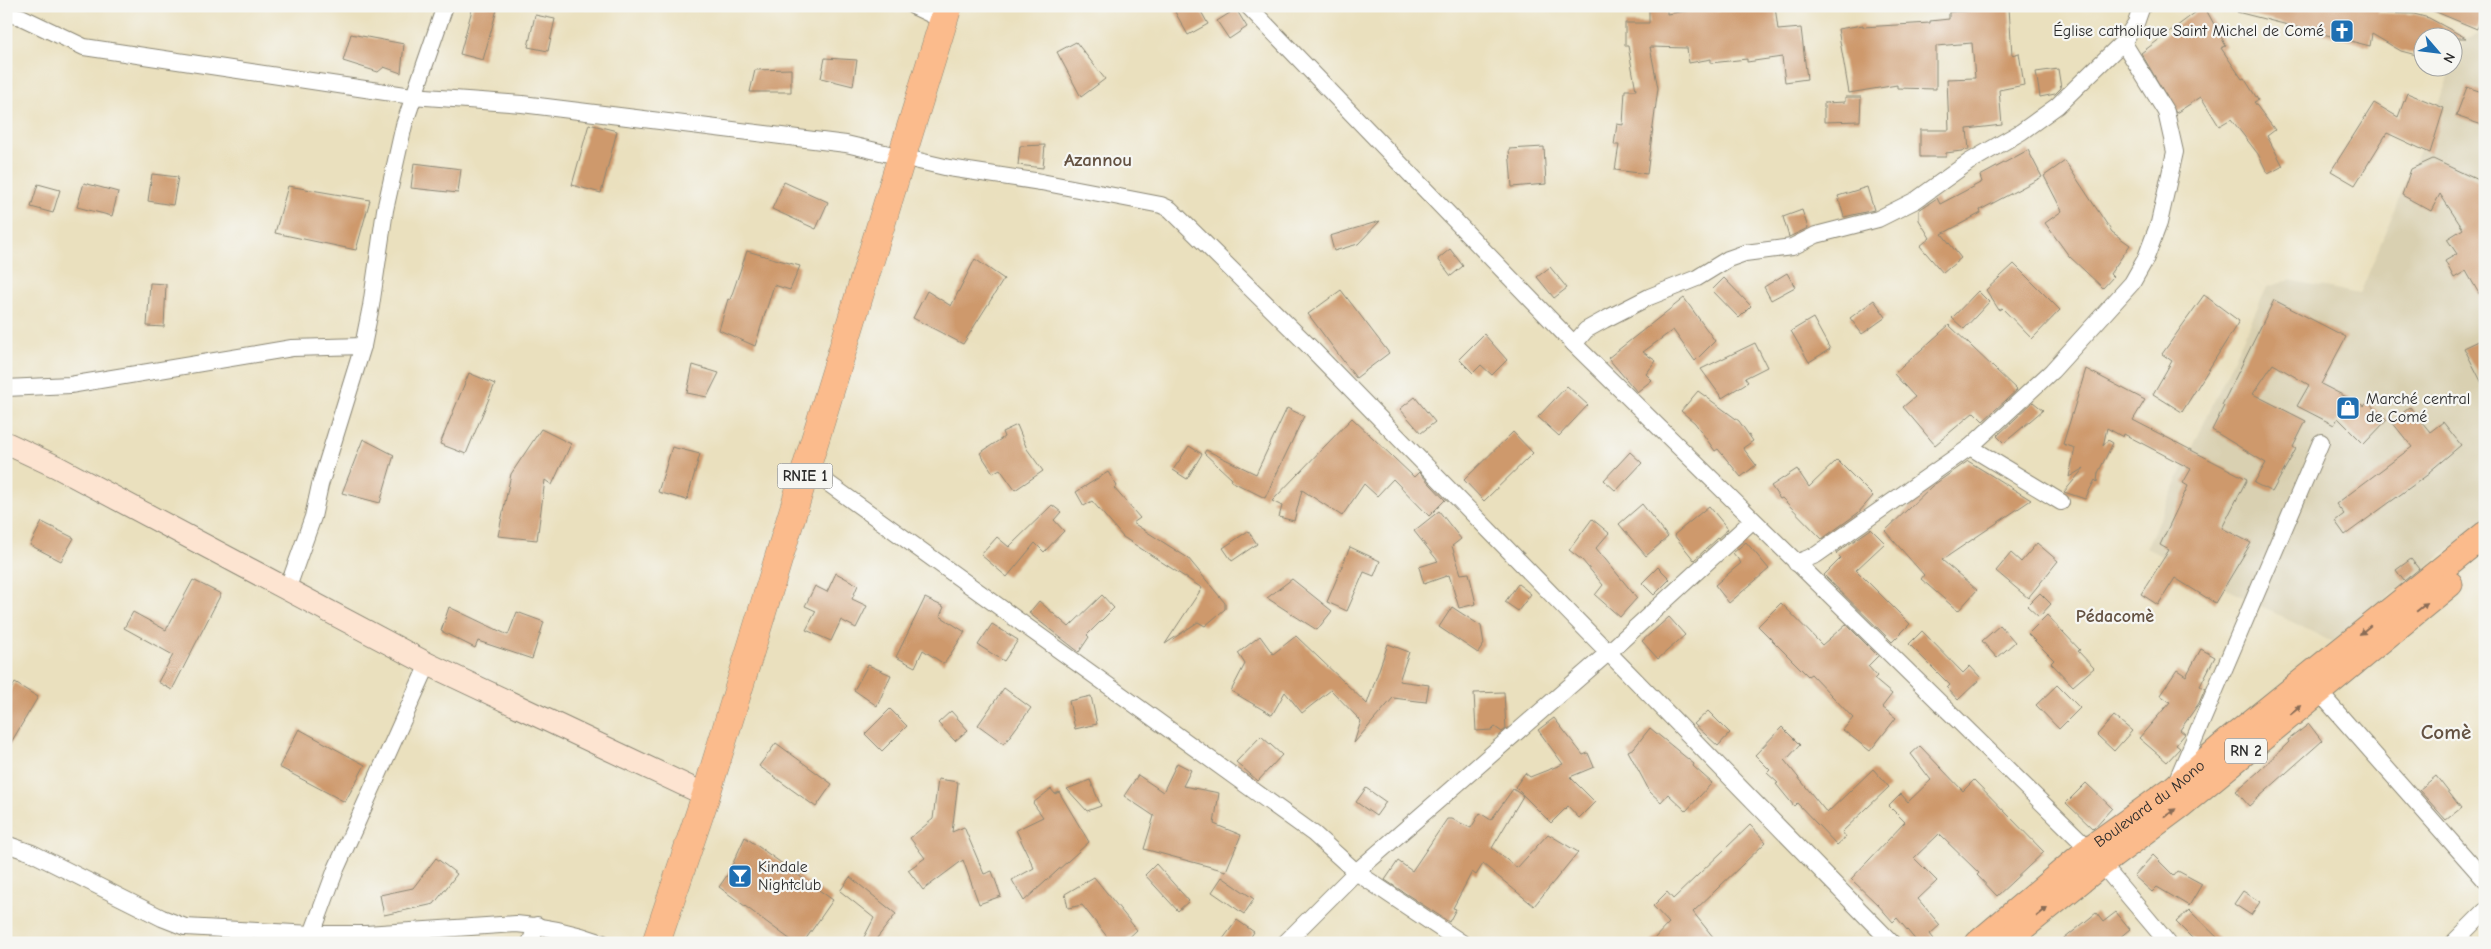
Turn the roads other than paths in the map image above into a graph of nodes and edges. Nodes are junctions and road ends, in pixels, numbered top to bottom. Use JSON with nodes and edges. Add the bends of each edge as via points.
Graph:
{"nodes":[{"id":1,"x":445,"y":6,"type":"edge"},
{"id":2,"x":913,"y":6,"type":"edge"},
{"id":3,"x":1248,"y":6,"type":"edge"},
{"id":4,"x":2142,"y":6,"type":"edge"},
{"id":5,"x":946,"y":13,"type":"edge"},
{"id":6,"x":6,"y":14,"type":"edge"},
{"id":7,"x":2123,"y":42,"type":"junction"},
{"id":8,"x":412,"y":96,"type":"junction"},
{"id":9,"x":900,"y":158,"type":"junction"},
{"id":10,"x":1574,"y":344,"type":"junction"},
{"id":11,"x":363,"y":346,"type":"junction"},
{"id":12,"x":6,"y":388,"type":"edge"},
{"id":13,"x":2321,"y":442,"type":"dead end"},
{"id":14,"x":6,"y":443,"type":"edge"},
{"id":15,"x":1970,"y":447,"type":"junction"},
{"id":16,"x":807,"y":468,"type":"junction"},
{"id":17,"x":2061,"y":502,"type":"dead end"},
{"id":18,"x":1753,"y":520,"type":"junction"},
{"id":19,"x":2485,"y":534,"type":"edge"},
{"id":20,"x":2485,"y":555,"type":"edge"},
{"id":21,"x":1796,"y":563,"type":"junction"},
{"id":22,"x":287,"y":590,"type":"junction"},
{"id":23,"x":1609,"y":652,"type":"junction"},
{"id":24,"x":428,"y":664,"type":"junction"},
{"id":25,"x":2319,"y":692,"type":"junction"},
{"id":26,"x":2174,"y":788,"type":"junction"},
{"id":27,"x":706,"y":795,"type":"junction"},
{"id":28,"x":6,"y":844,"type":"edge"},
{"id":29,"x":2095,"y":856,"type":"junction"},
{"id":30,"x":1356,"y":872,"type":"junction"},
{"id":31,"x":2485,"y":880,"type":"edge"},
{"id":32,"x":2485,"y":911,"type":"edge"},
{"id":33,"x":537,"y":925,"type":"junction"},
{"id":34,"x":311,"y":938,"type":"edge"},
{"id":35,"x":2160,"y":940,"type":"edge"},
{"id":36,"x":530,"y":943,"type":"edge"},
{"id":37,"x":603,"y":943,"type":"edge"},
{"id":38,"x":656,"y":943,"type":"edge"},
{"id":39,"x":1285,"y":943,"type":"edge"},
{"id":40,"x":1462,"y":943,"type":"edge"},
{"id":41,"x":1892,"y":943,"type":"edge"},
{"id":42,"x":1978,"y":943,"type":"edge"},
{"id":43,"x":2004,"y":943,"type":"edge"},
{"id":44,"x":2452,"y":943,"type":"edge"}],
"edges":[{"from":1,"to":8,"type":"street"},
{"from":2,"to":5,"type":"street"},
{"from":3,"to":10,"type":"street"},
{"from":4,"to":7,"type":"street","via":[[2136,23]]},
{"from":5,"to":9,"type":"highway","number":"RNIE 1"},
{"from":6,"to":8,"type":"street","via":[[21,17],[84,47]]},
{"from":7,"to":10,"type":"street","via":[[2057,106],[1916,200],[1878,219],[1816,235],[1792,247],[1745,253],[1728,259],[1697,278],[1604,320],[1586,330]]},
{"from":7,"to":15,"type":"street","via":[[2166,112],[2172,135],[2172,168],[2154,236],[2132,283],[2052,371]]},
{"from":8,"to":9,"type":"street","via":[[522,104],[803,138],[846,144]]},
{"from":8,"to":11,"type":"street","via":[[385,210]]},
{"from":9,"to":16,"type":"highway","number":"RNIE 1"},
{"from":9,"to":23,"type":"street","via":[[1105,194],[1170,209]]},
{"from":10,"to":18,"type":"street"},
{"from":11,"to":12,"type":"street","via":[[292,348],[70,385]]},
{"from":11,"to":22,"type":"street","via":[[313,517]]},
{"from":13,"to":26,"type":"street"},
{"from":14,"to":22,"type":"street","via":[[58,467]]},
{"from":15,"to":17,"type":"street"},
{"from":15,"to":21,"type":"street","via":[[1816,555]]},
{"from":16,"to":27,"type":"highway","number":"RNIE 1"},
{"from":16,"to":30,"type":"street","via":[[1314,834]]},
{"from":18,"to":21,"type":"street"},
{"from":18,"to":23,"type":"street"},
{"from":19,"to":26,"type":"main road","name":"Boulevard du Mono","number":"RN 2","one_way":true},
{"from":25,"to":20,"type":"main road","name":"Boulevard du Mono","number":"RN 2","one_way":true},
{"from":21,"to":29,"type":"street"},
{"from":22,"to":24,"type":"street"},
{"from":23,"to":30,"type":"street"},
{"from":23,"to":41,"type":"street"},
{"from":24,"to":27,"type":"street"},
{"from":24,"to":34,"type":"street","via":[[336,869]]},
{"from":29,"to":25,"type":"main road","name":"Boulevard du Mono","number":"RN 2","one_way":true,"via":[[2180,806]]},
{"from":25,"to":31,"type":"street"},
{"from":26,"to":29,"type":"main road","name":"Boulevard du Mono","number":"RN 2"},
{"from":27,"to":38,"type":"highway","number":"RNIE 1"},
{"from":28,"to":34,"type":"street","via":[[185,927]]},
{"from":29,"to":35,"type":"street"},
{"from":29,"to":42,"type":"main road","name":"Boulevard du Mono","number":"RN 2"},
{"from":43,"to":29,"type":"main road","name":"Boulevard du Mono","number":"RN 2","one_way":true},
{"from":30,"to":39,"type":"street"},
{"from":30,"to":40,"type":"street"},
{"from":32,"to":44,"type":"street"},
{"from":33,"to":34,"type":"street"},
{"from":33,"to":36,"type":"street"},
{"from":33,"to":37,"type":"street"}]}
